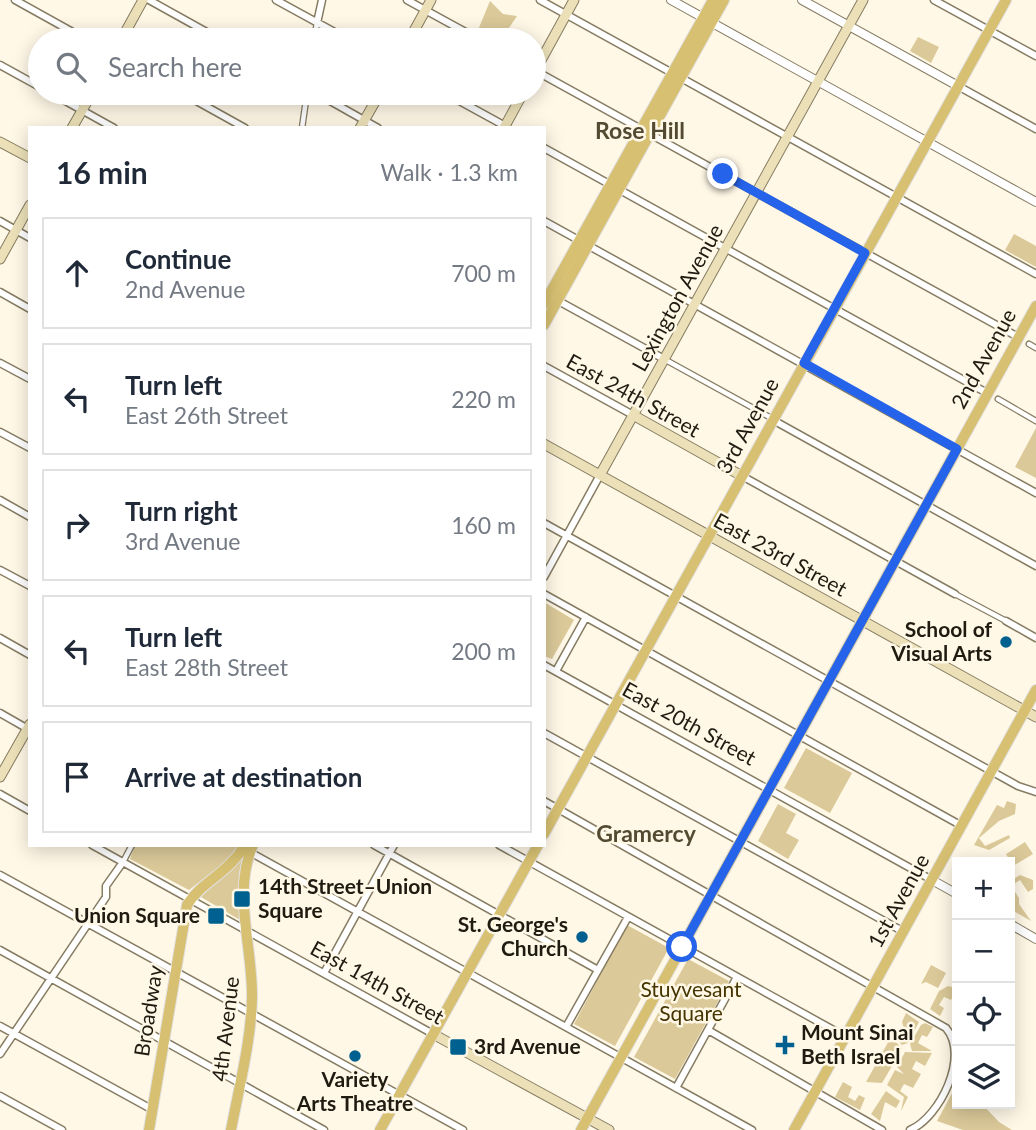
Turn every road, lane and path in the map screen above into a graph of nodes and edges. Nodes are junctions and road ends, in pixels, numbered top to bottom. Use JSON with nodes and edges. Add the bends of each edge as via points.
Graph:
{"nodes":[{"id":1,"x":15,"y":0,"type":"edge"},
{"id":2,"x":143,"y":0,"type":"edge"},
{"id":3,"x":149,"y":0,"type":"edge"},
{"id":4,"x":276,"y":0,"type":"edge"},
{"id":5,"x":322,"y":0,"type":"edge"},
{"id":6,"x":407,"y":0,"type":"edge"},
{"id":7,"x":431,"y":0,"type":"edge"},
{"id":8,"x":540,"y":0,"type":"edge"},
{"id":9,"x":574,"y":0,"type":"edge"},
{"id":10,"x":671,"y":0,"type":"edge"},
{"id":11,"x":713,"y":0,"type":"edge"},
{"id":12,"x":724,"y":0,"type":"edge"},
{"id":13,"x":802,"y":0,"type":"edge"},
{"id":14,"x":863,"y":0,"type":"edge"},
{"id":15,"x":934,"y":0,"type":"edge"},
{"id":16,"x":1006,"y":0,"type":"edge"},
{"id":17,"x":426,"y":10,"type":"junction"},
{"id":18,"x":566,"y":15,"type":"junction"},
{"id":19,"x":707,"y":20,"type":"junction"},
{"id":20,"x":317,"y":23,"type":"junction"},
{"id":21,"x":848,"y":26,"type":"junction"},
{"id":22,"x":65,"y":28,"type":"edge"},
{"id":23,"x":128,"y":28,"type":"edge"},
{"id":24,"x":200,"y":28,"type":"edge"},
{"id":25,"x":316,"y":28,"type":"edge"},
{"id":26,"x":326,"y":28,"type":"edge"},
{"id":27,"x":416,"y":28,"type":"edge"},
{"id":28,"x":458,"y":28,"type":"edge"},
{"id":29,"x":989,"y":30,"type":"junction"},
{"id":30,"x":546,"y":50,"type":"edge"},
{"id":31,"x":1036,"y":56,"type":"edge"},
{"id":32,"x":0,"y":65,"type":"edge"},
{"id":33,"x":677,"y":75,"type":"junction"},
{"id":34,"x":546,"y":77,"type":"edge"},
{"id":35,"x":28,"y":80,"type":"edge"},
{"id":36,"x":818,"y":81,"type":"junction"},
{"id":37,"x":958,"y":86,"type":"junction"},
{"id":38,"x":73,"y":105,"type":"edge"},
{"id":39,"x":85,"y":105,"type":"edge"},
{"id":40,"x":204,"y":105,"type":"edge"},
{"id":41,"x":305,"y":105,"type":"edge"},
{"id":42,"x":334,"y":105,"type":"edge"},
{"id":43,"x":373,"y":105,"type":"edge"},
{"id":44,"x":467,"y":105,"type":"edge"},
{"id":45,"x":517,"y":105,"type":"edge"},
{"id":46,"x":82,"y":110,"type":"junction"},
{"id":47,"x":363,"y":124,"type":"edge"},
{"id":48,"x":73,"y":126,"type":"edge"},
{"id":49,"x":110,"y":126,"type":"edge"},
{"id":50,"x":241,"y":126,"type":"edge"},
{"id":51,"x":302,"y":126,"type":"edge"},
{"id":52,"x":504,"y":126,"type":"edge"},
{"id":53,"x":506,"y":126,"type":"edge"},
{"id":54,"x":1036,"y":130,"type":"edge"},
{"id":55,"x":646,"y":131,"type":"junction"},
{"id":56,"x":787,"y":136,"type":"junction"},
{"id":57,"x":0,"y":142,"type":"edge"},
{"id":58,"x":927,"y":142,"type":"junction"},
{"id":59,"x":546,"y":149,"type":"edge"},
{"id":60,"x":28,"y":157,"type":"edge"},
{"id":61,"x":615,"y":187,"type":"junction"},
{"id":62,"x":756,"y":192,"type":"junction"},
{"id":63,"x":897,"y":197,"type":"junction"},
{"id":64,"x":1036,"y":202,"type":"edge"},
{"id":65,"x":28,"y":209,"type":"edge"},
{"id":66,"x":0,"y":221,"type":"edge"},
{"id":67,"x":546,"y":221,"type":"edge"},
{"id":68,"x":16,"y":230,"type":"junction"},
{"id":69,"x":28,"y":237,"type":"edge"},
{"id":70,"x":584,"y":242,"type":"junction"},
{"id":71,"x":726,"y":248,"type":"junction"},
{"id":72,"x":865,"y":253,"type":"junction"},
{"id":73,"x":0,"y":258,"type":"edge"},
{"id":74,"x":1036,"y":274,"type":"edge"},
{"id":75,"x":0,"y":292,"type":"edge"},
{"id":76,"x":549,"y":298,"type":"edge"},
{"id":77,"x":695,"y":304,"type":"junction"},
{"id":78,"x":1036,"y":306,"type":"edge"},
{"id":79,"x":28,"y":308,"type":"edge"},
{"id":80,"x":835,"y":308,"type":"junction"},
{"id":81,"x":1018,"y":337,"type":"junction"},
{"id":82,"x":1029,"y":344,"type":"dead end"},
{"id":83,"x":1036,"y":348,"type":"edge"},
{"id":84,"x":664,"y":359,"type":"junction"},
{"id":85,"x":0,"y":363,"type":"edge"},
{"id":86,"x":804,"y":363,"type":"junction"},
{"id":87,"x":546,"y":367,"type":"edge"},
{"id":88,"x":28,"y":378,"type":"edge"},
{"id":89,"x":988,"y":393,"type":"junction"},
{"id":90,"x":998,"y":400,"type":"dead end"},
{"id":91,"x":633,"y":415,"type":"junction"},
{"id":92,"x":773,"y":420,"type":"junction"},
{"id":93,"x":1036,"y":421,"type":"edge"},
{"id":94,"x":0,"y":432,"type":"edge"},
{"id":95,"x":546,"y":445,"type":"edge"},
{"id":96,"x":28,"y":447,"type":"edge"},
{"id":97,"x":957,"y":449,"type":"junction"},
{"id":98,"x":600,"y":475,"type":"junction"},
{"id":99,"x":743,"y":476,"type":"junction"},
{"id":100,"x":1036,"y":493,"type":"edge"},
{"id":101,"x":0,"y":500,"type":"edge"},
{"id":102,"x":927,"y":505,"type":"junction"},
{"id":103,"x":28,"y":516,"type":"edge"},
{"id":104,"x":546,"y":524,"type":"edge"},
{"id":105,"x":566,"y":535,"type":"junction"},
{"id":106,"x":710,"y":536,"type":"junction"},
{"id":107,"x":896,"y":561,"type":"junction"},
{"id":108,"x":1036,"y":566,"type":"edge"},
{"id":109,"x":0,"y":569,"type":"edge"},
{"id":110,"x":546,"y":573,"type":"edge"},
{"id":111,"x":28,"y":585,"type":"edge"},
{"id":112,"x":956,"y":594,"type":"joint"},
{"id":113,"x":546,"y":595,"type":"edge"},
{"id":114,"x":676,"y":596,"type":"junction"},
{"id":115,"x":586,"y":617,"type":"junction"},
{"id":116,"x":863,"y":621,"type":"junction"},
{"id":117,"x":1006,"y":621,"type":"joint"},
{"id":118,"x":0,"y":638,"type":"edge"},
{"id":119,"x":1036,"y":638,"type":"edge"},
{"id":120,"x":646,"y":651,"type":"junction"},
{"id":121,"x":28,"y":654,"type":"edge"},
{"id":122,"x":546,"y":666,"type":"edge"},
{"id":123,"x":556,"y":671,"type":"junction"},
{"id":124,"x":829,"y":681,"type":"junction"},
{"id":125,"x":1036,"y":690,"type":"edge"},
{"id":126,"x":616,"y":704,"type":"junction"},
{"id":127,"x":1025,"y":710,"type":"junction"},
{"id":128,"x":0,"y":713,"type":"edge"},
{"id":129,"x":1036,"y":717,"type":"edge"},
{"id":130,"x":28,"y":727,"type":"edge"},
{"id":131,"x":28,"y":730,"type":"edge"},
{"id":132,"x":546,"y":734,"type":"edge"},
{"id":133,"x":799,"y":736,"type":"junction"},
{"id":134,"x":587,"y":757,"type":"junction"},
{"id":135,"x":993,"y":771,"type":"junction"},
{"id":136,"x":0,"y":777,"type":"edge"},
{"id":137,"x":770,"y":789,"type":"junction"},
{"id":138,"x":1036,"y":792,"type":"edge"},
{"id":139,"x":0,"y":794,"type":"edge"},
{"id":140,"x":546,"y":803,"type":"edge"},
{"id":141,"x":558,"y":809,"type":"junction"},
{"id":142,"x":28,"y":810,"type":"edge"},
{"id":143,"x":962,"y":826,"type":"junction"},
{"id":144,"x":546,"y":830,"type":"edge"},
{"id":145,"x":741,"y":842,"type":"junction"},
{"id":146,"x":96,"y":847,"type":"edge"},
{"id":147,"x":131,"y":847,"type":"edge"},
{"id":148,"x":378,"y":847,"type":"edge"},
{"id":149,"x":393,"y":847,"type":"edge"},
{"id":150,"x":503,"y":847,"type":"edge"},
{"id":151,"x":537,"y":847,"type":"edge"},
{"id":152,"x":247,"y":848,"type":"edge"},
{"id":153,"x":390,"y":854,"type":"junction"},
{"id":154,"x":123,"y":862,"type":"junction"},
{"id":155,"x":529,"y":862,"type":"junction"},
{"id":156,"x":0,"y":875,"type":"edge"},
{"id":157,"x":932,"y":880,"type":"junction"},
{"id":158,"x":952,"y":891,"type":"edge"},
{"id":159,"x":712,"y":894,"type":"junction"},
{"id":160,"x":190,"y":900,"type":"junction"},
{"id":161,"x":358,"y":912,"type":"junction"},
{"id":162,"x":499,"y":915,"type":"junction"},
{"id":163,"x":628,"y":917,"type":"junction"},
{"id":164,"x":87,"y":923,"type":"junction"},
{"id":165,"x":1015,"y":927,"type":"edge"},
{"id":166,"x":248,"y":932,"type":"junction"},
{"id":167,"x":904,"y":933,"type":"junction"},
{"id":168,"x":1036,"y":939,"type":"edge"},
{"id":169,"x":682,"y":947,"type":"junction"},
{"id":170,"x":0,"y":950,"type":"edge"},
{"id":171,"x":598,"y":970,"type":"junction"},
{"id":172,"x":176,"y":972,"type":"junction"},
{"id":173,"x":467,"y":972,"type":"junction"},
{"id":174,"x":324,"y":973,"type":"junction"},
{"id":175,"x":737,"y":977,"type":"junction"},
{"id":176,"x":50,"y":978,"type":"junction"},
{"id":177,"x":875,"y":986,"type":"junction"},
{"id":178,"x":251,"y":1014,"type":"junction"},
{"id":179,"x":0,"y":1026,"type":"edge"},
{"id":180,"x":566,"y":1027,"type":"junction"},
{"id":181,"x":708,"y":1030,"type":"junction"},
{"id":182,"x":14,"y":1033,"type":"junction"},
{"id":183,"x":433,"y":1034,"type":"junction"},
{"id":184,"x":846,"y":1037,"type":"junction"},
{"id":185,"x":165,"y":1041,"type":"junction"},
{"id":186,"x":0,"y":1054,"type":"edge"},
{"id":187,"x":621,"y":1058,"type":"junction"},
{"id":188,"x":239,"y":1083,"type":"junction"},
{"id":189,"x":676,"y":1088,"type":"junction"},
{"id":190,"x":816,"y":1091,"type":"junction"},
{"id":191,"x":399,"y":1095,"type":"junction"},
{"id":192,"x":0,"y":1096,"type":"edge"},
{"id":193,"x":153,"y":1110,"type":"junction"},
{"id":194,"x":587,"y":1119,"type":"junction"},
{"id":195,"x":62,"y":1130,"type":"edge"},
{"id":196,"x":149,"y":1130,"type":"edge"},
{"id":197,"x":230,"y":1130,"type":"edge"},
{"id":198,"x":324,"y":1130,"type":"edge"},
{"id":199,"x":380,"y":1130,"type":"edge"},
{"id":200,"x":463,"y":1130,"type":"edge"},
{"id":201,"x":581,"y":1130,"type":"edge"},
{"id":202,"x":609,"y":1130,"type":"edge"},
{"id":203,"x":752,"y":1130,"type":"edge"},
{"id":204,"x":794,"y":1130,"type":"edge"},
{"id":205,"x":882,"y":1130,"type":"edge"},
{"id":206,"x":910,"y":1130,"type":"edge"}],
"edges":[{"from":1,"to":22,"type":"street"},
{"from":2,"to":23,"type":"main road"},
{"from":3,"to":24,"type":"street"},
{"from":4,"to":20,"type":"street"},
{"from":5,"to":20,"type":"street"},
{"from":6,"to":17,"type":"street"},
{"from":7,"to":17,"type":"main road"},
{"from":8,"to":18,"type":"street"},
{"from":9,"to":18,"type":"main road"},
{"from":10,"to":19,"type":"street"},
{"from":11,"to":19,"type":"main road"},
{"from":12,"to":19,"type":"main road"},
{"from":13,"to":21,"type":"street"},
{"from":14,"to":21,"type":"main road","name":"Lexington Avenue"},
{"from":15,"to":29,"type":"street"},
{"from":16,"to":29,"type":"main road","name":"3rd Avenue"},
{"from":17,"to":27,"type":"main road"},
{"from":17,"to":28,"type":"street"},
{"from":18,"to":30,"type":"main road"},
{"from":18,"to":33,"type":"street"},
{"from":19,"to":33,"type":"main road"},
{"from":19,"to":36,"type":"street"},
{"from":20,"to":25,"type":"street"},
{"from":20,"to":26,"type":"street"},
{"from":21,"to":36,"type":"main road","name":"Lexington Avenue"},
{"from":21,"to":37,"type":"street"},
{"from":29,"to":31,"type":"street"},
{"from":29,"to":37,"type":"main road","name":"3rd Avenue"},
{"from":32,"to":35,"type":"street"},
{"from":33,"to":55,"type":"main road"},
{"from":33,"to":56,"type":"street"},
{"from":34,"to":55,"type":"street"},
{"from":36,"to":56,"type":"main road","name":"Lexington Avenue"},
{"from":36,"to":58,"type":"street"},
{"from":37,"to":54,"type":"street"},
{"from":37,"to":58,"type":"main road","name":"3rd Avenue"},
{"from":38,"to":46,"type":"street"},
{"from":39,"to":46,"type":"main road"},
{"from":40,"to":50,"type":"street"},
{"from":41,"to":51,"type":"street"},
{"from":42,"to":47,"type":"street"},
{"from":43,"to":47,"type":"main road"},
{"from":44,"to":52,"type":"street"},
{"from":45,"to":53,"type":"main road"},
{"from":46,"to":48,"type":"main road"},
{"from":46,"to":49,"type":"street"},
{"from":55,"to":61,"type":"main road"},
{"from":55,"to":62,"type":"street"},
{"from":56,"to":62,"type":"main road","name":"Lexington Avenue"},
{"from":56,"to":63,"type":"street"},
{"from":57,"to":60,"type":"main road"},
{"from":58,"to":63,"type":"main road","name":"3rd Avenue"},
{"from":58,"to":64,"type":"street"},
{"from":59,"to":61,"type":"street"},
{"from":61,"to":70,"type":"main road"},
{"from":61,"to":71,"type":"street"},
{"from":62,"to":71,"type":"main road","name":"Lexington Avenue"},
{"from":62,"to":72,"type":"street"},
{"from":63,"to":72,"type":"main road","name":"3rd Avenue"},
{"from":63,"to":74,"type":"street"},
{"from":65,"to":68,"type":"main road"},
{"from":66,"to":68,"type":"street"},
{"from":67,"to":70,"type":"street"},
{"from":68,"to":69,"type":"street"},
{"from":68,"to":73,"type":"main road"},
{"from":70,"to":76,"type":"main road"},
{"from":70,"to":77,"type":"street"},
{"from":71,"to":77,"type":"main road","name":"Lexington Avenue"},
{"from":71,"to":80,"type":"street"},
{"from":72,"to":80,"type":"main road","name":"3rd Avenue"},
{"from":72,"to":81,"type":"street"},
{"from":75,"to":79,"type":"street"},
{"from":76,"to":84,"type":"street"},
{"from":77,"to":84,"type":"main road","name":"Lexington Avenue"},
{"from":77,"to":86,"type":"street"},
{"from":78,"to":81,"type":"main road","name":"2nd Avenue"},
{"from":80,"to":86,"type":"main road","name":"3rd Avenue"},
{"from":80,"to":89,"type":"street"},
{"from":81,"to":89,"type":"main road","name":"2nd Avenue"},
{"from":82,"to":83,"type":"street"},
{"from":84,"to":91,"type":"main road","name":"Lexington Avenue"},
{"from":84,"to":92,"type":"street"},
{"from":85,"to":88,"type":"street"},
{"from":86,"to":92,"type":"main road","name":"3rd Avenue"},
{"from":86,"to":97,"type":"street"},
{"from":87,"to":91,"type":"street","name":"East 24th Street"},
{"from":89,"to":97,"type":"main road","name":"2nd Avenue"},
{"from":90,"to":93,"type":"street"},
{"from":91,"to":98,"type":"main road","name":"Lexington Avenue"},
{"from":91,"to":99,"type":"main road","name":"East 24th Street"},
{"from":92,"to":99,"type":"main road","name":"3rd Avenue"},
{"from":92,"to":102,"type":"street"},
{"from":94,"to":96,"type":"street"},
{"from":95,"to":98,"type":"main road","name":"East 23rd Street"},
{"from":97,"to":100,"type":"street"},
{"from":97,"to":102,"type":"main road","name":"2nd Avenue"},
{"from":98,"to":105,"type":"street","name":"Lexington Avenue"},
{"from":98,"to":106,"type":"main road","name":"East 23rd Street"},
{"from":99,"to":106,"type":"main road","name":"3rd Avenue"},
{"from":99,"to":107,"type":"street","name":"East 24th Street"},
{"from":101,"to":103,"type":"street"},
{"from":102,"to":107,"type":"main road","name":"2nd Avenue"},
{"from":102,"to":108,"type":"street"},
{"from":104,"to":105,"type":"street"},
{"from":105,"to":110,"type":"street","name":"Lexington Avenue"},
{"from":105,"to":114,"type":"street"},
{"from":106,"to":114,"type":"main road","name":"3rd Avenue"},
{"from":106,"to":116,"type":"main road","name":"East 23rd Street"},
{"from":107,"to":112,"type":"street","name":"East 24th Street"},
{"from":107,"to":116,"type":"main road","name":"2nd Avenue"},
{"from":109,"to":111,"type":"street"},
{"from":112,"to":117,"type":"street","name":"East 24th Street"},
{"from":113,"to":115,"type":"street"},
{"from":114,"to":120,"type":"main road","name":"3rd Avenue"},
{"from":114,"to":124,"type":"street"},
{"from":115,"to":120,"type":"street"},
{"from":115,"to":123,"type":"street"},
{"from":116,"to":124,"type":"main road","name":"2nd Avenue"},
{"from":116,"to":127,"type":"main road","name":"East 23rd Street"},
{"from":117,"to":119,"type":"street","name":"East 24th Street"},
{"from":118,"to":121,"type":"street"},
{"from":120,"to":126,"type":"main road","name":"3rd Avenue"},
{"from":120,"to":133,"type":"street"},
{"from":122,"to":123,"type":"street","name":"East 20th Street"},
{"from":123,"to":126,"type":"street","name":"East 20th Street"},
{"from":124,"to":133,"type":"main road","name":"2nd Avenue"},
{"from":124,"to":135,"type":"street"},
{"from":125,"to":127,"type":"main road","name":"1st Avenue"},
{"from":126,"to":134,"type":"main road","name":"3rd Avenue"},
{"from":126,"to":137,"type":"street","name":"East 20th Street"},
{"from":127,"to":129,"type":"main road","name":"East 23rd Street"},
{"from":127,"to":135,"type":"main road","name":"1st Avenue"},
{"from":128,"to":130,"type":"street"},
{"from":131,"to":136,"type":"main road"},
{"from":132,"to":134,"type":"street"},
{"from":133,"to":137,"type":"main road","name":"2nd Avenue"},
{"from":133,"to":143,"type":"street"},
{"from":134,"to":141,"type":"main road","name":"3rd Avenue"},
{"from":134,"to":145,"type":"street"},
{"from":135,"to":138,"type":"street"},
{"from":135,"to":143,"type":"main road","name":"1st Avenue"},
{"from":137,"to":145,"type":"main road","name":"2nd Avenue"},
{"from":137,"to":157,"type":"street","name":"East 20th Street"},
{"from":139,"to":142,"type":"street"},
{"from":140,"to":141,"type":"street"},
{"from":141,"to":144,"type":"main road","name":"3rd Avenue"},
{"from":141,"to":159,"type":"street"},
{"from":143,"to":157,"type":"main road","name":"1st Avenue"},
{"from":145,"to":159,"type":"main road","name":"2nd Avenue"},
{"from":145,"to":167,"type":"street"},
{"from":146,"to":154,"type":"street","name":"East 14th Street"},
{"from":147,"to":154,"type":"street"},
{"from":148,"to":153,"type":"street"},
{"from":149,"to":153,"type":"street"},
{"from":150,"to":155,"type":"street"},
{"from":151,"to":155,"type":"main road"},
{"from":152,"to":160,"type":"main road"},
{"from":152,"to":161,"type":"street"},
{"from":152,"to":166,"type":"main road","name":"4th Avenue","via":[[243,874]]},
{"from":153,"to":161,"type":"street"},
{"from":153,"to":162,"type":"street"},
{"from":154,"to":160,"type":"street","name":"East 14th Street"},
{"from":154,"to":164,"type":"street","via":[[106,886],[106,898]]},
{"from":155,"to":162,"type":"main road"},
{"from":155,"to":163,"type":"street"},
{"from":156,"to":164,"type":"street"},
{"from":157,"to":158,"type":"street","name":"East 20th Street"},
{"from":157,"to":167,"type":"main road","name":"1st Avenue"},
{"from":159,"to":169,"type":"main road","name":"2nd Avenue"},
{"from":159,"to":177,"type":"street"},
{"from":160,"to":166,"type":"street","name":"East 14th Street"},
{"from":160,"to":172,"type":"main road","name":"Broadway"},
{"from":161,"to":173,"type":"street"},
{"from":161,"to":174,"type":"street"},
{"from":162,"to":171,"type":"street"},
{"from":162,"to":173,"type":"main road"},
{"from":163,"to":169,"type":"street"},
{"from":163,"to":171,"type":"street"},
{"from":164,"to":172,"type":"street"},
{"from":164,"to":176,"type":"street"},
{"from":165,"to":168,"type":"street"},
{"from":166,"to":174,"type":"street","name":"East 14th Street"},
{"from":166,"to":178,"type":"main road","name":"4th Avenue"},
{"from":167,"to":177,"type":"main road","name":"1st Avenue"},
{"from":169,"to":175,"type":"street"},
{"from":169,"to":187,"type":"main road","name":"2nd Avenue"},
{"from":170,"to":176,"type":"street"},
{"from":171,"to":180,"type":"street"},
{"from":172,"to":178,"type":"street"},
{"from":172,"to":185,"type":"main road","name":"Broadway"},
{"from":173,"to":180,"type":"street"},
{"from":173,"to":183,"type":"main road"},
{"from":174,"to":183,"type":"street","name":"East 14th Street"},
{"from":175,"to":181,"type":"street"},
{"from":175,"to":184,"type":"street"},
{"from":176,"to":182,"type":"street"},
{"from":176,"to":185,"type":"street"},
{"from":177,"to":184,"type":"main road","name":"1st Avenue"},
{"from":177,"to":206,"type":"street","via":[[940,1024],[954,1041],[945,1089],[924,1121]]},
{"from":178,"to":188,"type":"main road","name":"4th Avenue"},
{"from":178,"to":191,"type":"street"},
{"from":179,"to":182,"type":"street"},
{"from":180,"to":187,"type":"street"},
{"from":181,"to":189,"type":"street"},
{"from":181,"to":190,"type":"street"},
{"from":182,"to":186,"type":"street"},
{"from":182,"to":193,"type":"street"},
{"from":183,"to":191,"type":"main road"},
{"from":183,"to":194,"type":"main road","name":"East 14th Street"},
{"from":184,"to":190,"type":"main road","name":"1st Avenue"},
{"from":185,"to":188,"type":"street"},
{"from":185,"to":193,"type":"main road","name":"Broadway"},
{"from":187,"to":189,"type":"street"},
{"from":187,"to":194,"type":"main road","name":"2nd Avenue"},
{"from":188,"to":197,"type":"main road","name":"4th Avenue"},
{"from":188,"to":198,"type":"street"},
{"from":189,"to":203,"type":"street"},
{"from":190,"to":204,"type":"main road","name":"1st Avenue"},
{"from":190,"to":205,"type":"street"},
{"from":191,"to":199,"type":"main road"},
{"from":191,"to":200,"type":"street"},
{"from":192,"to":195,"type":"street"},
{"from":193,"to":196,"type":"main road","name":"Broadway"},
{"from":194,"to":201,"type":"main road","name":"2nd Avenue"},
{"from":194,"to":202,"type":"main road","name":"East 14th Street"}]}
